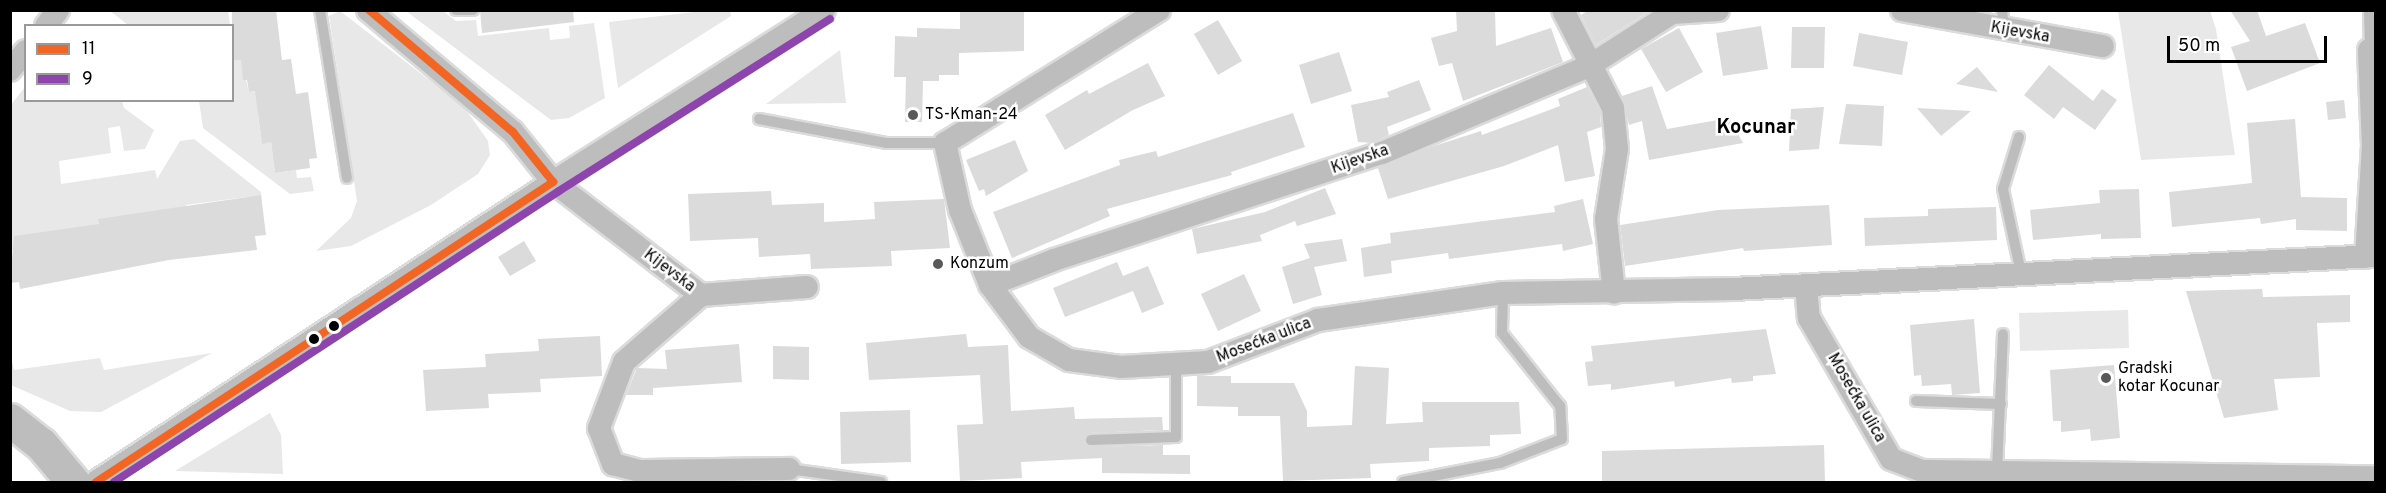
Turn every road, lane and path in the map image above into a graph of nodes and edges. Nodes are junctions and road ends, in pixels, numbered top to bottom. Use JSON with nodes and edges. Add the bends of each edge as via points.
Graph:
{"nodes":[{"id":1,"x":58,"y":10,"type":"edge"},
{"id":2,"x":320,"y":10,"type":"edge"},
{"id":3,"x":368,"y":10,"type":"edge"},
{"id":4,"x":456,"y":10,"type":"edge"},
{"id":5,"x":473,"y":10,"type":"edge"},
{"id":6,"x":825,"y":10,"type":"edge"},
{"id":7,"x":1159,"y":10,"type":"edge"},
{"id":8,"x":1563,"y":10,"type":"edge"},
{"id":9,"x":1718,"y":10,"type":"edge"},
{"id":10,"x":1902,"y":10,"type":"edge"},
{"id":11,"x":2369,"y":10,"type":"edge"},
{"id":12,"x":2003,"y":21,"type":"edge"},
{"id":13,"x":48,"y":24,"type":"edge"},
{"id":14,"x":2103,"y":46,"type":"dead end"},
{"id":15,"x":2372,"y":50,"type":"edge"},
{"id":16,"x":24,"y":53,"type":"edge"},
{"id":17,"x":1589,"y":66,"type":"junction"},
{"id":18,"x":10,"y":70,"type":"edge"},
{"id":19,"x":759,"y":119,"type":"dead end"},
{"id":20,"x":2019,"y":137,"type":"dead end"},
{"id":21,"x":943,"y":139,"type":"junction"},
{"id":22,"x":347,"y":178,"type":"dead end"},
{"id":23,"x":553,"y":182,"type":"junction"},
{"id":24,"x":2371,"y":257,"type":"edge"},
{"id":25,"x":2021,"y":273,"type":"junction"},
{"id":26,"x":990,"y":285,"type":"junction"},
{"id":27,"x":1806,"y":286,"type":"junction"},
{"id":28,"x":807,"y":287,"type":"dead end"},
{"id":29,"x":1503,"y":293,"type":"junction"},
{"id":30,"x":1614,"y":293,"type":"junction"},
{"id":31,"x":701,"y":295,"type":"junction"},
{"id":32,"x":2003,"y":334,"type":"dead end"},
{"id":33,"x":1176,"y":364,"type":"junction"},
{"id":34,"x":1916,"y":402,"type":"dead end"},
{"id":35,"x":2001,"y":404,"type":"junction"},
{"id":36,"x":10,"y":420,"type":"edge"},
{"id":37,"x":1091,"y":440,"type":"dead end"},
{"id":38,"x":789,"y":469,"type":"joint"},
{"id":39,"x":1996,"y":471,"type":"junction"},
{"id":40,"x":2376,"y":477,"type":"edge"},
{"id":41,"x":73,"y":483,"type":"edge"},
{"id":42,"x":96,"y":483,"type":"edge"},
{"id":43,"x":881,"y":483,"type":"edge"},
{"id":44,"x":1403,"y":483,"type":"edge"}],
"edges":[{"from":1,"to":13,"type":"street"},
{"from":2,"to":22,"type":"lane"},
{"from":3,"to":23,"type":"street","name":"Kijevska","via":[[513,132]]},
{"from":4,"to":5,"type":"lane"},
{"from":6,"to":23,"type":"street"},
{"from":7,"to":21,"type":"street"},
{"from":8,"to":17,"type":"street"},
{"from":9,"to":17,"type":"street","name":"Kijevska","via":[[1672,13]]},
{"from":10,"to":12,"type":"street","name":"Kijevska"},
{"from":11,"to":15,"type":"lane"},
{"from":12,"to":14,"type":"street","name":"Kijevska"},
{"from":15,"to":24,"type":"street"},
{"from":16,"to":18,"type":"street"},
{"from":17,"to":26,"type":"street","name":"Kijevska","via":[[1382,153],[1054,260]]},
{"from":17,"to":30,"type":"street","via":[[1613,108],[1617,149],[1606,219]]},
{"from":19,"to":21,"type":"lane","via":[[886,142]]},
{"from":20,"to":25,"type":"lane","via":[[2003,189]]},
{"from":21,"to":26,"type":"street","name":"Mosećka ulica","via":[[960,210]]},
{"from":23,"to":31,"type":"street","name":"Kijevska"},
{"from":23,"to":42,"type":"street"},
{"from":24,"to":25,"type":"street","name":"Mosećka ulica"},
{"from":25,"to":27,"type":"street","name":"Mosećka ulica"},
{"from":26,"to":33,"type":"street","name":"Mosećka ulica","via":[[1029,337],[1069,360],[1121,367]]},
{"from":27,"to":30,"type":"street","name":"Mosećka ulica"},
{"from":27,"to":39,"type":"street","name":"Mosećka ulica","via":[[1809,318],[1891,459],[1923,471]]},
{"from":28,"to":31,"type":"street","name":"Kijevska"},
{"from":29,"to":30,"type":"street","name":"Mosećka ulica"},
{"from":29,"to":33,"type":"street","name":"Mosećka ulica","via":[[1318,320],[1209,362]]},
{"from":29,"to":44,"type":"lane","via":[[1502,333],[1560,406],[1562,439],[1500,463]]},
{"from":31,"to":38,"type":"street","via":[[624,362],[599,428],[613,464],[639,471]]},
{"from":32,"to":35,"type":"lane"},
{"from":33,"to":37,"type":"lane","via":[[1176,437]]},
{"from":34,"to":35,"type":"lane"},
{"from":35,"to":39,"type":"lane"},
{"from":36,"to":41,"type":"main road","via":[[41,444]]},
{"from":38,"to":43,"type":"lane"},
{"from":39,"to":40,"type":"street","name":"Mosećka ulica"}]}
